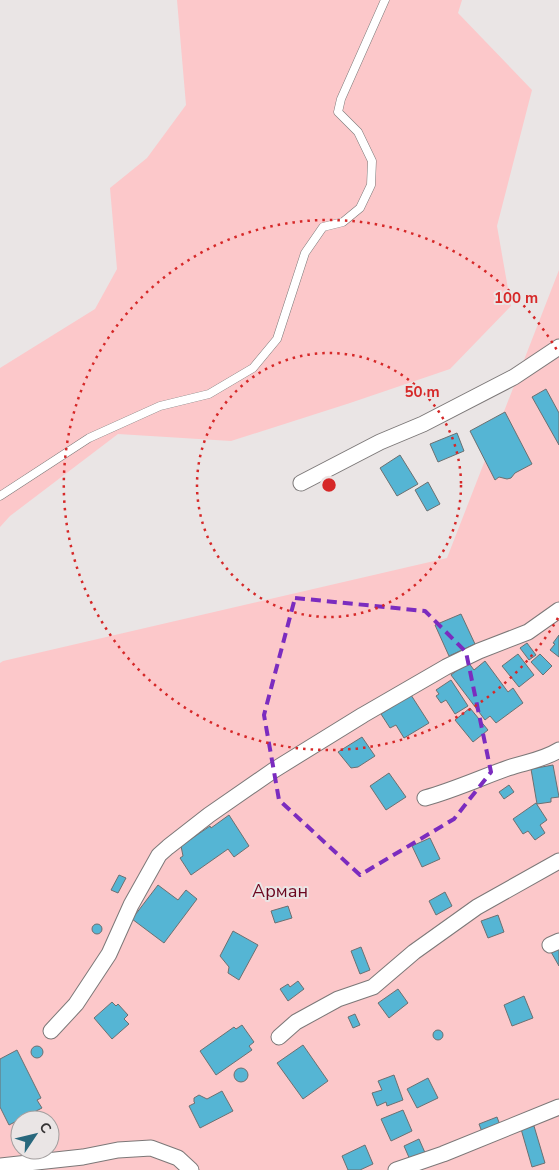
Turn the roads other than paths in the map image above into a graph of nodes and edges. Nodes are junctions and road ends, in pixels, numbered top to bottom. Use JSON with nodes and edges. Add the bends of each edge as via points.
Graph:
{"nodes":[{"id":1,"x":385,"y":0,"type":"edge"},
{"id":2,"x":559,"y":348,"type":"edge"},
{"id":3,"x":301,"y":483,"type":"dead end"},
{"id":4,"x":0,"y":496,"type":"edge"},
{"id":5,"x":559,"y":610,"type":"edge"},
{"id":6,"x":559,"y":750,"type":"edge"},
{"id":7,"x":425,"y":798,"type":"dead end"},
{"id":8,"x":559,"y":862,"type":"edge"},
{"id":9,"x":51,"y":1031,"type":"dead end"},
{"id":10,"x":279,"y":1038,"type":"dead end"},
{"id":11,"x":559,"y":1107,"type":"edge"},
{"id":12,"x":0,"y":1166,"type":"edge"},
{"id":13,"x":191,"y":1170,"type":"edge"},
{"id":14,"x":396,"y":1170,"type":"edge"}],
"edges":[{"from":1,"to":4,"type":"lane","via":[[338,112],[358,132],[372,160],[371,185],[360,208],[344,222],[323,227],[305,254],[277,339],[253,368],[209,394],[160,406],[89,438]]},
{"from":2,"to":3,"type":"street","via":[[514,377]]},
{"from":5,"to":9,"type":"street","via":[[528,632],[446,667],[363,715],[274,770],[168,847],[159,855],[131,905],[109,954],[76,1004]]},
{"from":6,"to":7,"type":"street","via":[[548,757]]},
{"from":8,"to":10,"type":"street","via":[[477,907],[414,952],[373,987],[338,999],[296,1022]]},
{"from":11,"to":14,"type":"street"},
{"from":12,"to":13,"type":"street","via":[[151,1148],[178,1158]]}]}
